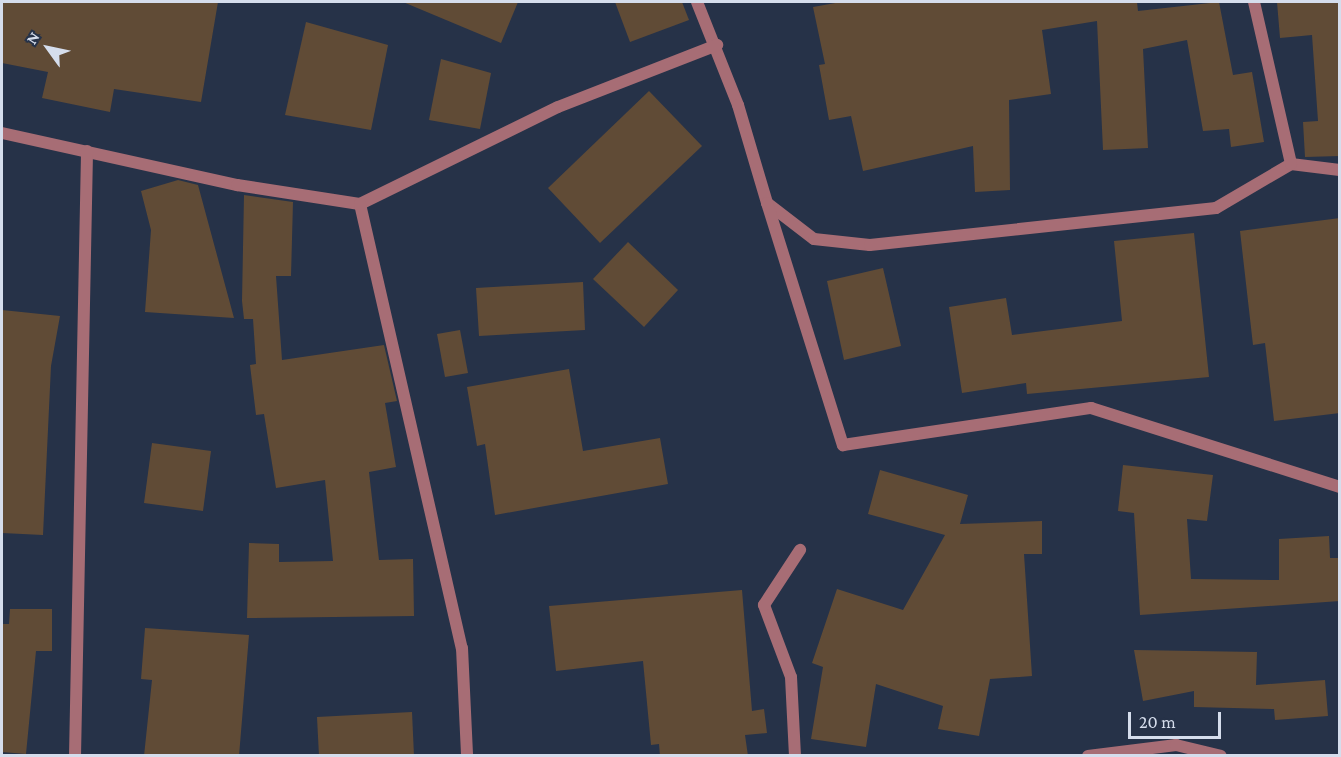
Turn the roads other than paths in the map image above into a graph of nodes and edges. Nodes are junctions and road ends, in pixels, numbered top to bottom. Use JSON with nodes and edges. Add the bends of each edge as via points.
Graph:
{"nodes":[{"id":1,"x":698,"y":2,"type":"edge"},
{"id":2,"x":1254,"y":2,"type":"edge"},
{"id":3,"x":717,"y":45,"type":"junction"},
{"id":4,"x":2,"y":134,"type":"edge"},
{"id":5,"x":87,"y":151,"type":"junction"},
{"id":6,"x":1291,"y":164,"type":"junction"},
{"id":7,"x":1340,"y":170,"type":"edge"},
{"id":8,"x":767,"y":203,"type":"junction"},
{"id":9,"x":360,"y":204,"type":"junction"},
{"id":10,"x":1340,"y":486,"type":"edge"},
{"id":11,"x":800,"y":550,"type":"dead end"},
{"id":12,"x":75,"y":756,"type":"edge"},
{"id":13,"x":467,"y":756,"type":"edge"},
{"id":14,"x":795,"y":756,"type":"edge"},
{"id":15,"x":1088,"y":756,"type":"edge"},
{"id":16,"x":1221,"y":756,"type":"edge"}],
"edges":[{"from":1,"to":3,"type":"street"},
{"from":2,"to":6,"type":"street"},
{"from":3,"to":8,"type":"street"},
{"from":3,"to":9,"type":"street","via":[[558,107]]},
{"from":4,"to":5,"type":"street"},
{"from":5,"to":9,"type":"street","via":[[237,185]]},
{"from":5,"to":12,"type":"street"},
{"from":6,"to":7,"type":"street"},
{"from":6,"to":8,"type":"street","via":[[1216,208],[870,244],[814,239]]},
{"from":8,"to":10,"type":"street","via":[[843,445],[1091,408]]},
{"from":9,"to":13,"type":"street","via":[[462,648]]},
{"from":11,"to":14,"type":"street","via":[[764,605],[791,677]]},
{"from":15,"to":16,"type":"street","via":[[1176,746]]}]}
